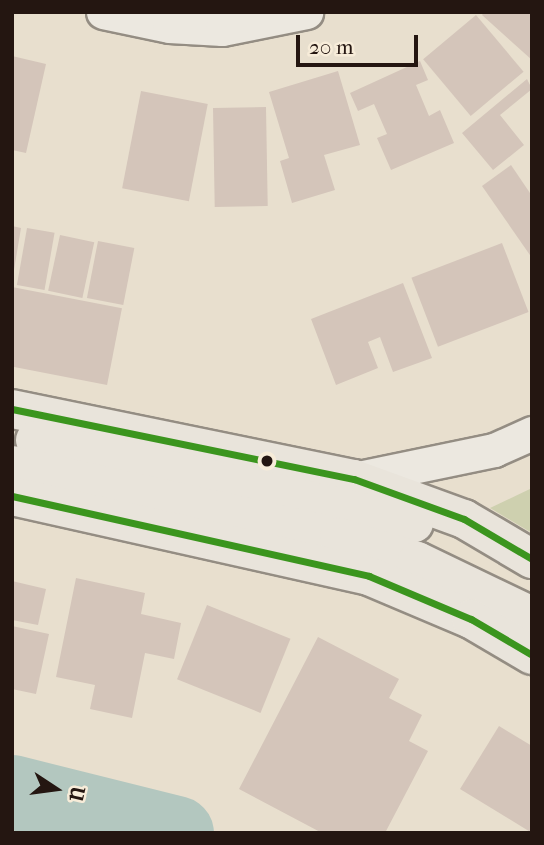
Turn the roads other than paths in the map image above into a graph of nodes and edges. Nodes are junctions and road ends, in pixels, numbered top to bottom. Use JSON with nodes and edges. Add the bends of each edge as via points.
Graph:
{"nodes":[{"id":1,"x":103,"y":12,"type":"edge"},
{"id":2,"x":306,"y":12,"type":"edge"},
{"id":3,"x":12,"y":409,"type":"edge"},
{"id":4,"x":532,"y":433,"type":"edge"},
{"id":5,"x":12,"y":435,"type":"edge"},
{"id":6,"x":12,"y":465,"type":"edge"},
{"id":7,"x":354,"y":479,"type":"junction"},
{"id":8,"x":12,"y":496,"type":"edge"},
{"id":9,"x":532,"y":559,"type":"edge"},
{"id":10,"x":532,"y":583,"type":"edge"},
{"id":11,"x":532,"y":616,"type":"edge"},
{"id":12,"x":532,"y":656,"type":"edge"}],
"edges":[{"from":1,"to":2,"type":"street","via":[[169,26],[222,29]]},
{"from":3,"to":7,"type":"main road"},
{"from":4,"to":7,"type":"street","via":[[494,450]]},
{"from":5,"to":10,"type":"main road","via":[[434,528]]},
{"from":6,"to":11,"type":"main road","via":[[339,537],[416,561]]},
{"from":7,"to":9,"type":"main road","via":[[464,519]]},
{"from":8,"to":12,"type":"main road","via":[[369,576],[471,619]]}]}
